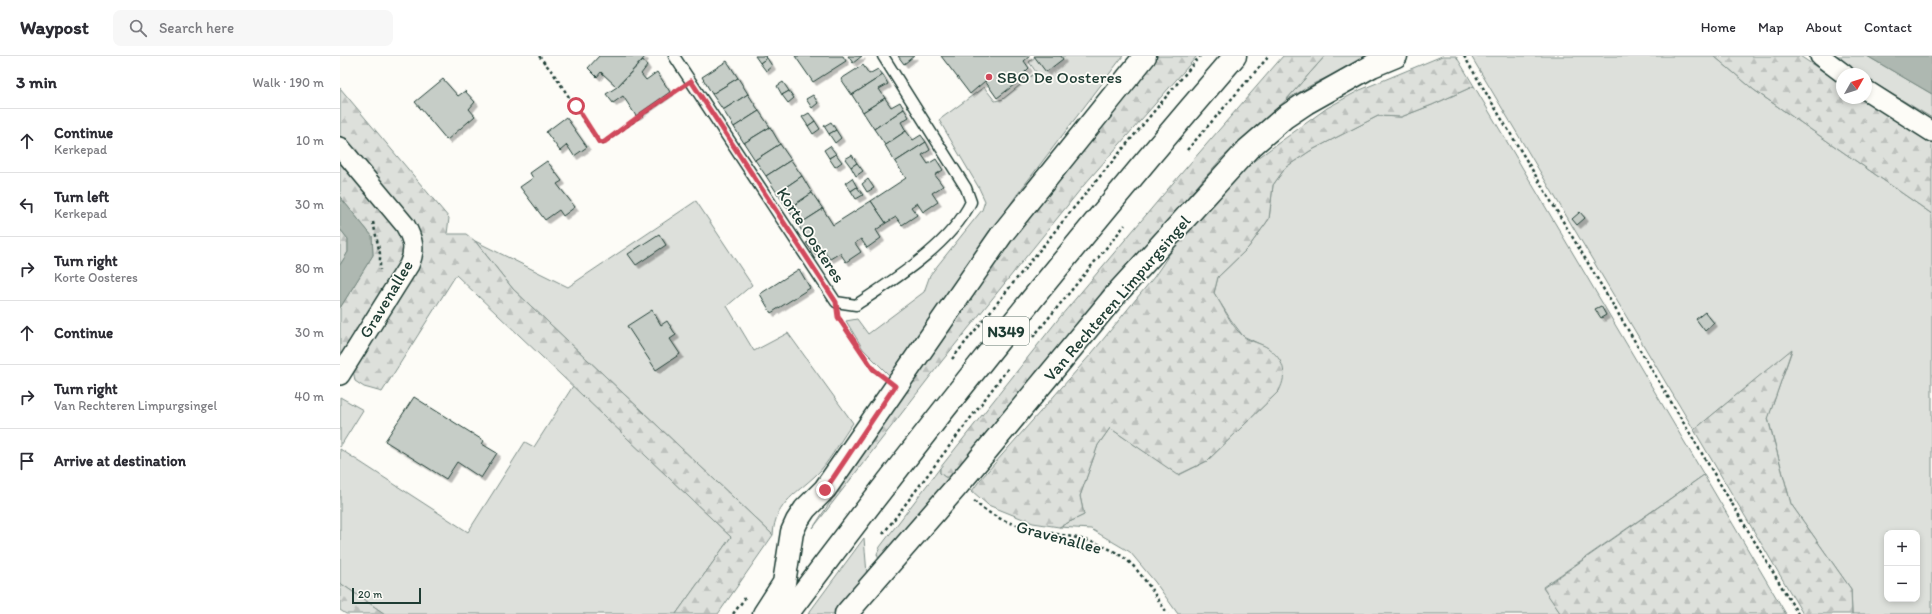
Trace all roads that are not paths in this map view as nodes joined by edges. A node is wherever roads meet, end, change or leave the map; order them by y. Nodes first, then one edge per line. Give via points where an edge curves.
1 (674, 56) edge
2 (883, 56) edge
3 (1145, 56) edge
4 (1235, 56) edge
5 (1396, 56) edge
6 (1820, 56) edge
7 (1836, 68) edge
8 (1872, 94) edge
9 (1932, 132) edge
10 (340, 147) edge
11 (340, 375) edge
12 (764, 614) edge
13 (787, 614) edge
14 (846, 614) edge

1 - 2 lane, Korte Oosteres via 836,302 856,305 925,257 964,216 971,202 966,188
3 - 12 main road via 1002,234 825,490 805,509 792,532 786,576 780,591
4 - 13 main road, N349 via 1127,182 1000,340
5 - 14 main road, Van Rechteren Limpurgsingel via 1372,66 1306,103 1285,117 1248,149 1118,292 958,485
6 - 7 street
8 - 9 street
10 - 11 street, Gravenallee via 405,225 414,247 409,265

